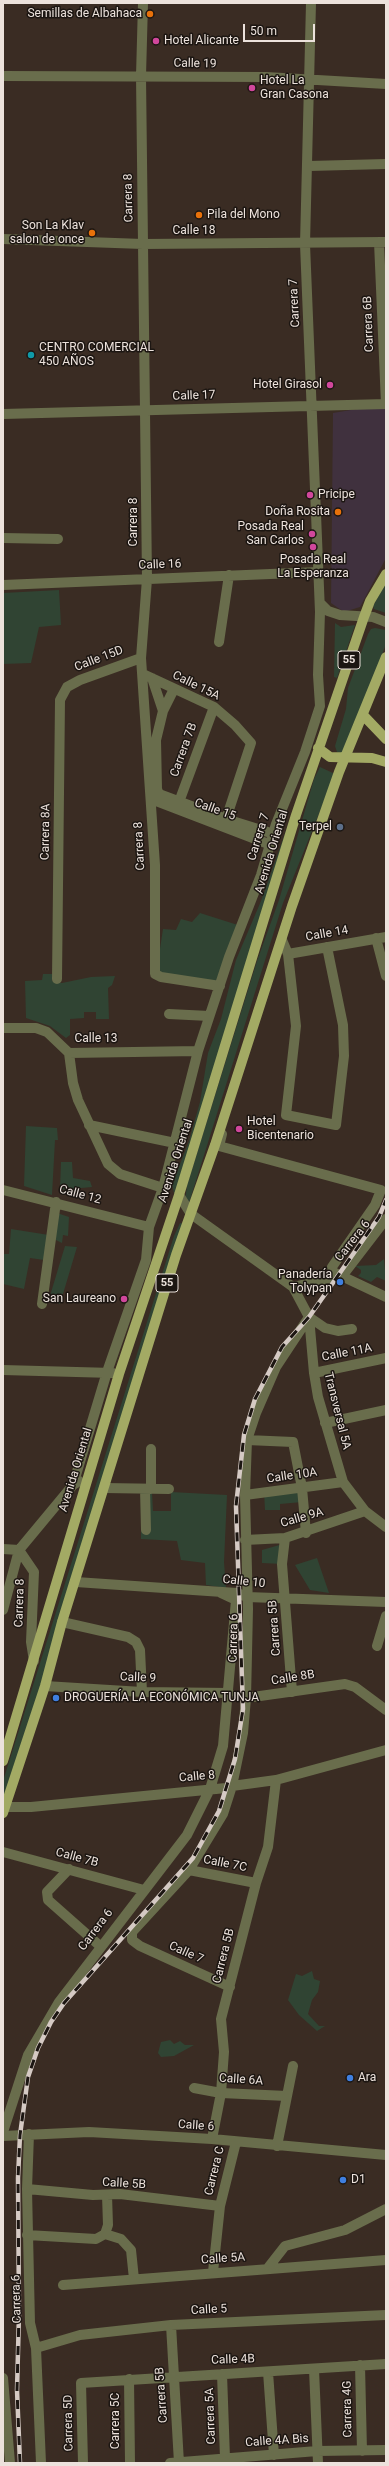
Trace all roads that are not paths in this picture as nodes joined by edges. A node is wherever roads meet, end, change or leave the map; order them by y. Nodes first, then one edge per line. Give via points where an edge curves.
1 (143, 3) edge
2 (312, 3) edge
3 (3, 76) edge
4 (141, 76) junction
5 (311, 81) junction
6 (386, 84) edge
7 (386, 164) edge
8 (309, 166) junction
9 (3, 240) edge
10 (382, 242) edge
11 (143, 244) junction
12 (306, 244) junction
13 (386, 404) edge
14 (313, 405) junction
15 (146, 410) junction
16 (3, 414) edge
17 (3, 538) edge
18 (58, 539) dead end
19 (319, 572) junction
20 (386, 574) edge
21 (229, 576) junction
22 (147, 579) junction
23 (3, 585) edge
24 (320, 602) junction
25 (364, 617) junction
26 (386, 622) edge
27 (219, 642) dead end
28 (386, 656) edge
29 (141, 658) junction
30 (148, 676) junction
31 (67, 687) joint
32 (174, 689) junction
33 (214, 707) junction
34 (163, 711) junction
35 (363, 715) junction
36 (313, 731) junction
37 (386, 739) edge
38 (318, 748) junction
39 (345, 757) junction
40 (386, 762) edge
41 (155, 796) junction
42 (179, 802) junction
43 (226, 819) junction
44 (274, 834) junction
45 (271, 845) junction
46 (381, 938) edge
47 (282, 940) junction
48 (328, 948) junction
49 (288, 954) junction
50 (386, 976) edge
51 (57, 979) dead end
52 (220, 986) junction
53 (170, 1014) dead end
54 (209, 1016) junction
55 (3, 1028) edge
56 (198, 1051) junction
57 (69, 1053) junction
58 (221, 1124) junction
59 (89, 1125) junction
60 (175, 1143) junction
61 (163, 1188) junction
62 (3, 1190) edge
63 (179, 1195) junction
64 (56, 1202) junction
65 (192, 1214) junction
66 (386, 1219) edge
67 (149, 1227) junction
68 (343, 1275) junction
69 (292, 1287) junction
70 (386, 1298) edge
71 (42, 1304) dead end
72 (309, 1317) junction
73 (352, 1329) dead end
74 (386, 1358) edge
75 (3, 1370) edge
76 (107, 1372) junction
77 (314, 1373) junction
78 (118, 1374) junction
79 (386, 1410) edge
80 (325, 1423) junction
81 (247, 1440) junction
82 (152, 1449) dead end
83 (87, 1477) junction
84 (343, 1482) junction
85 (73, 1485) junction
86 (104, 1488) junction
87 (302, 1488) junction
88 (148, 1489) junction
89 (169, 1489) dead end
90 (245, 1495) junction
91 (365, 1511) junction
92 (386, 1527) edge
93 (146, 1530) dead end
94 (306, 1533) junction
95 (285, 1538) junction
96 (245, 1540) junction
97 (3, 1549) edge
98 (19, 1550) junction
99 (76, 1582) junction
100 (221, 1593) junction
101 (247, 1597) junction
102 (287, 1599) junction
103 (386, 1602) edge
104 (3, 1610) edge
105 (386, 1616) edge
106 (62, 1622) junction
107 (377, 1646) dead end
108 (34, 1661) junction
109 (45, 1686) junction
110 (142, 1692) junction
111 (292, 1692) junction
112 (229, 1693) junction
113 (246, 1698) junction
114 (386, 1710) edge
115 (386, 1750) edge
116 (3, 1761) edge
117 (276, 1780) junction
118 (232, 1786) junction
119 (210, 1789) junction
120 (4, 1810) edge
121 (3, 1852) edge
122 (69, 1869) junction
123 (189, 1870) junction
124 (256, 1883) junction
125 (144, 1890) junction
126 (132, 1940) joint
127 (100, 1946) junction
128 (230, 1987) junction
129 (293, 2066) dead end
130 (194, 2088) dead end
131 (221, 2093) junction
132 (287, 2096) junction
133 (3, 2132) edge
134 (29, 2134) junction
135 (3, 2136) edge
136 (212, 2139) junction
137 (236, 2142) junction
138 (277, 2146) junction
139 (386, 2155) edge
140 (27, 2189) junction
141 (106, 2195) junction
142 (220, 2206) junction
143 (386, 2208) edge
144 (105, 2234) junction
145 (27, 2235) junction
146 (386, 2260) edge
147 (267, 2269) junction
148 (213, 2272) junction
149 (134, 2279) junction
150 (63, 2285) dead end
151 (386, 2315) edge
152 (170, 2325) junction
153 (36, 2348) junction
154 (386, 2364) edge
155 (360, 2366) junction
156 (314, 2369) junction
157 (268, 2372) junction
158 (222, 2374) junction
159 (173, 2376) junction
160 (3, 2378) edge
161 (129, 2379) junction
162 (81, 2383) joint
163 (386, 2450) edge
164 (317, 2451) junction
165 (362, 2451) junction
166 (274, 2455) junction
167 (225, 2458) junction
168 (10, 2463) edge
169 (41, 2463) edge
170 (83, 2463) edge
171 (130, 2463) edge
172 (176, 2463) edge
173 (318, 2463) edge

1 - 4 street, Carrera 8
2 - 5 street, Carrera 7
3 - 4 street, Calle 19
4 - 5 street, Calle 19
4 - 11 street, Carrera 8
5 - 6 street, Calle 19
5 - 8 street, Carrera 7
7 - 8 street
8 - 12 street, Carrera 7
9 - 11 street, Calle 18
10 - 12 street, Calle 18
10 - 13 street, Carrera 6B
11 - 12 street, Calle 18
11 - 15 street, Carrera 8
12 - 14 street, Carrera 7
13 - 14 street, Calle 17
14 - 15 street, Calle 17
14 - 19 street, Carrera 7
15 - 16 street, Calle 17
15 - 22 street, Carrera 8
17 - 18 street
19 - 21 street, Calle 16
19 - 24 street, Carrera 7
20 - 25 main road, Avenida Oriental / 55
21 - 22 street, Calle 16
21 - 27 street
22 - 23 street, Calle 16
22 - 29 street, Carrera 8
24 - 25 street via 328,611
24 - 36 street, Carrera 7 via 320,706
25 - 26 street
25 - 38 main road, Avenida Oriental / 55
28 - 35 main road, 55
29 - 30 street, Carrera 8
29 - 31 street, Calle 15D
30 - 32 street, Calle 15A
30 - 34 street
30 - 41 street, Carrera 8
31 - 51 street, Carrera 8A via 60,700
32 - 33 street, Calle 15A
32 - 34 street
33 - 42 street, Carrera 7B
33 - 43 street, Calle 15A via 251,743
34 - 41 street via 156,746
35 - 37 main road
35 - 39 main road, 55
36 - 38 street
36 - 44 street, Carrera 7
38 - 39 main road via 330,757
38 - 63 main road, Avenida Oriental / 55
39 - 40 main road via 372,758
39 - 47 main road, 55
41 - 42 street, Calle 15
41 - 45 street, Calle 15
41 - 52 street, Carrera 8 via 155,974
42 - 43 street, Calle 15
43 - 44 street, Calle 15
44 - 45 street, Carrera 7
45 - 52 street, Carrera 7
46 - 48 street, Calle 14
46 - 50 street
47 - 49 street
47 - 58 main road, 55
48 - 49 street, Calle 14
48 - 49 street via 343,1025 344,1056 336,1125 286,1115 296,1026
52 - 54 street, Carrera 7
53 - 54 street
54 - 56 street, Carrera 7
55 - 57 street, Calle 13 via 36,1028 47,1032
56 - 57 street, Calle 13
56 - 60 street, Avenida Oriental
57 - 59 street via 73,1083
58 - 65 main road, 55
58 - 68 street via 226,1126 219,1146 381,1190 375,1205 332,1267 332,1272
59 - 60 street
59 - 61 street via 112,1169
60 - 61 street, Avenida Oriental
61 - 67 street, Avenida Oriental
62 - 64 street, Calle 12
63 - 65 street
63 - 78 main road, Avenida Oriental / 55
64 - 67 street, Calle 12
64 - 71 street
65 - 69 street
65 - 86 main road, 55 via 176,1255
66 - 68 street, Carrera 6
67 - 76 street, Avenida Oriental via 146,1260
68 - 69 street, Carrera 6
68 - 70 street
69 - 72 street, Transversal 5A
72 - 73 street via 325,1328 338,1331
72 - 77 street, Transversal 5A
72 - 81 street, Carrera 6 via 270,1379
74 - 77 street, Calle 11A
75 - 76 street
76 - 78 street
76 - 85 street, Avenida Oriental
77 - 80 street, Transversal 5A
78 - 83 main road, Avenida Oriental / 55
79 - 80 street
80 - 84 street, Transversal 5A
81 - 87 street via 293,1442
81 - 90 street, Carrera 6
82 - 88 street
83 - 85 street, Carrera 8
83 - 108 main road, Avenida Oriental / 55
84 - 87 street, Calle 10A
84 - 91 street, Transversal 5A
85 - 98 street, Carrera 8
86 - 88 street
86 - 99 main road, 55
87 - 90 street, Calle 10A
87 - 94 street
88 - 89 street
88 - 93 street
90 - 96 street, Carrera 6
91 - 92 street, Transversal 5A
91 - 94 street, Calle 9A
94 - 95 street, Calle 9A
95 - 96 street, Calle 9A
95 - 102 street, Carrera 5B via 282,1564
96 - 101 street, Carrera 6
97 - 98 street
98 - 104 street, Carrera 8
98 - 108 street, Carrera 8 via 34,1572 31,1642
99 - 100 street, Calle 10
99 - 106 main road, 55
100 - 101 street, Calle 10 via 237,1593
100 - 112 street, Carrera 6 via 236,1600
101 - 102 street, Calle 10
101 - 113 street, Carrera 6
102 - 103 street, Calle 10
102 - 111 street, Carrera 5B
105 - 107 street
106 - 109 main road, 55
106 - 110 street via 128,1637 136,1642 140,1650
108 - 116 main road, Avenida Oriental / 55
109 - 110 street, Calle 9
109 - 120 main road, 55
110 - 112 street, Calle 9
111 - 113 street, Calle 8B
111 - 114 street, Calle 8B via 345,1684 355,1687
112 - 119 street, Carrera 6 via 223,1746
113 - 118 street, Carrera 6 via 243,1733
115 - 117 street, Calle 8
117 - 118 street, Calle 8
117 - 124 street, Carrera 5B via 268,1847
118 - 119 street, Calle 8
118 - 123 street, Carrera 6 via 223,1814
119 - 120 street, Calle 8
119 - 125 street, Carrera 6 via 188,1835
121 - 122 street, Calle 7B
122 - 125 street, Calle 7B
122 - 127 street via 47,1892 48,1900
123 - 124 street, Calle 7C
123 - 126 street, Carrera 6 via 132,1932
124 - 128 street, Carrera 5B
125 - 127 street, Carrera 6
126 - 128 street, Calle 7
127 - 133 street, Carrera 6 via 59,2002 28,2055
128 - 131 street, Carrera 5B via 221,2019 224,2052
129 - 132 street
130 - 131 street, Calle 6A
131 - 132 street, Calle 6A
131 - 136 street, Carrera 5B
132 - 138 street
134 - 135 street, Calle 6
134 - 136 street, Calle 6 via 89,2132
134 - 140 street, Carrera 6
136 - 137 street, Calle 6
137 - 138 street, Calle 6
137 - 142 street, Carrera C
138 - 139 street, Calle 6
140 - 141 street, Calle 5B
140 - 145 street, Carrera 6
141 - 142 street, Calle 5B via 120,2194
141 - 144 street via 108,2225
142 - 148 street
143 - 147 street via 345,2230 285,2246
144 - 145 street via 96,2239
144 - 149 street via 121,2239 131,2250
145 - 153 street, Carrera 6 via 30,2323
146 - 147 street, Calle 5A
147 - 148 street, Calle 5A
148 - 149 street, Calle 5A
149 - 150 street, Calle 5A
151 - 152 street, Calle 5
152 - 153 street, Calle 5 via 80,2335
152 - 159 street, Carrera 5B
153 - 169 street, Carrera 6
154 - 155 street, Calle 4B
155 - 156 street, Calle 4B
155 - 165 street, Carrera 4G
156 - 157 street, Calle 4B
156 - 164 street
157 - 158 street, Calle 4B
157 - 166 street
158 - 159 street, Calle 4B
158 - 167 street, Carrera 5A
159 - 161 street, Calle 4B
159 - 172 street, Carrera 5B
160 - 168 street
161 - 162 street, Calle 4B
161 - 171 street, Carrera 5C
162 - 170 street, Carrera 5D
163 - 165 street, Calle 4A Bis
164 - 165 street, Calle 4A Bis
164 - 166 street, Calle 4A Bis
164 - 173 street
166 - 167 street, Calle 4A Bis
167 - 172 street, Calle 4A Bis

